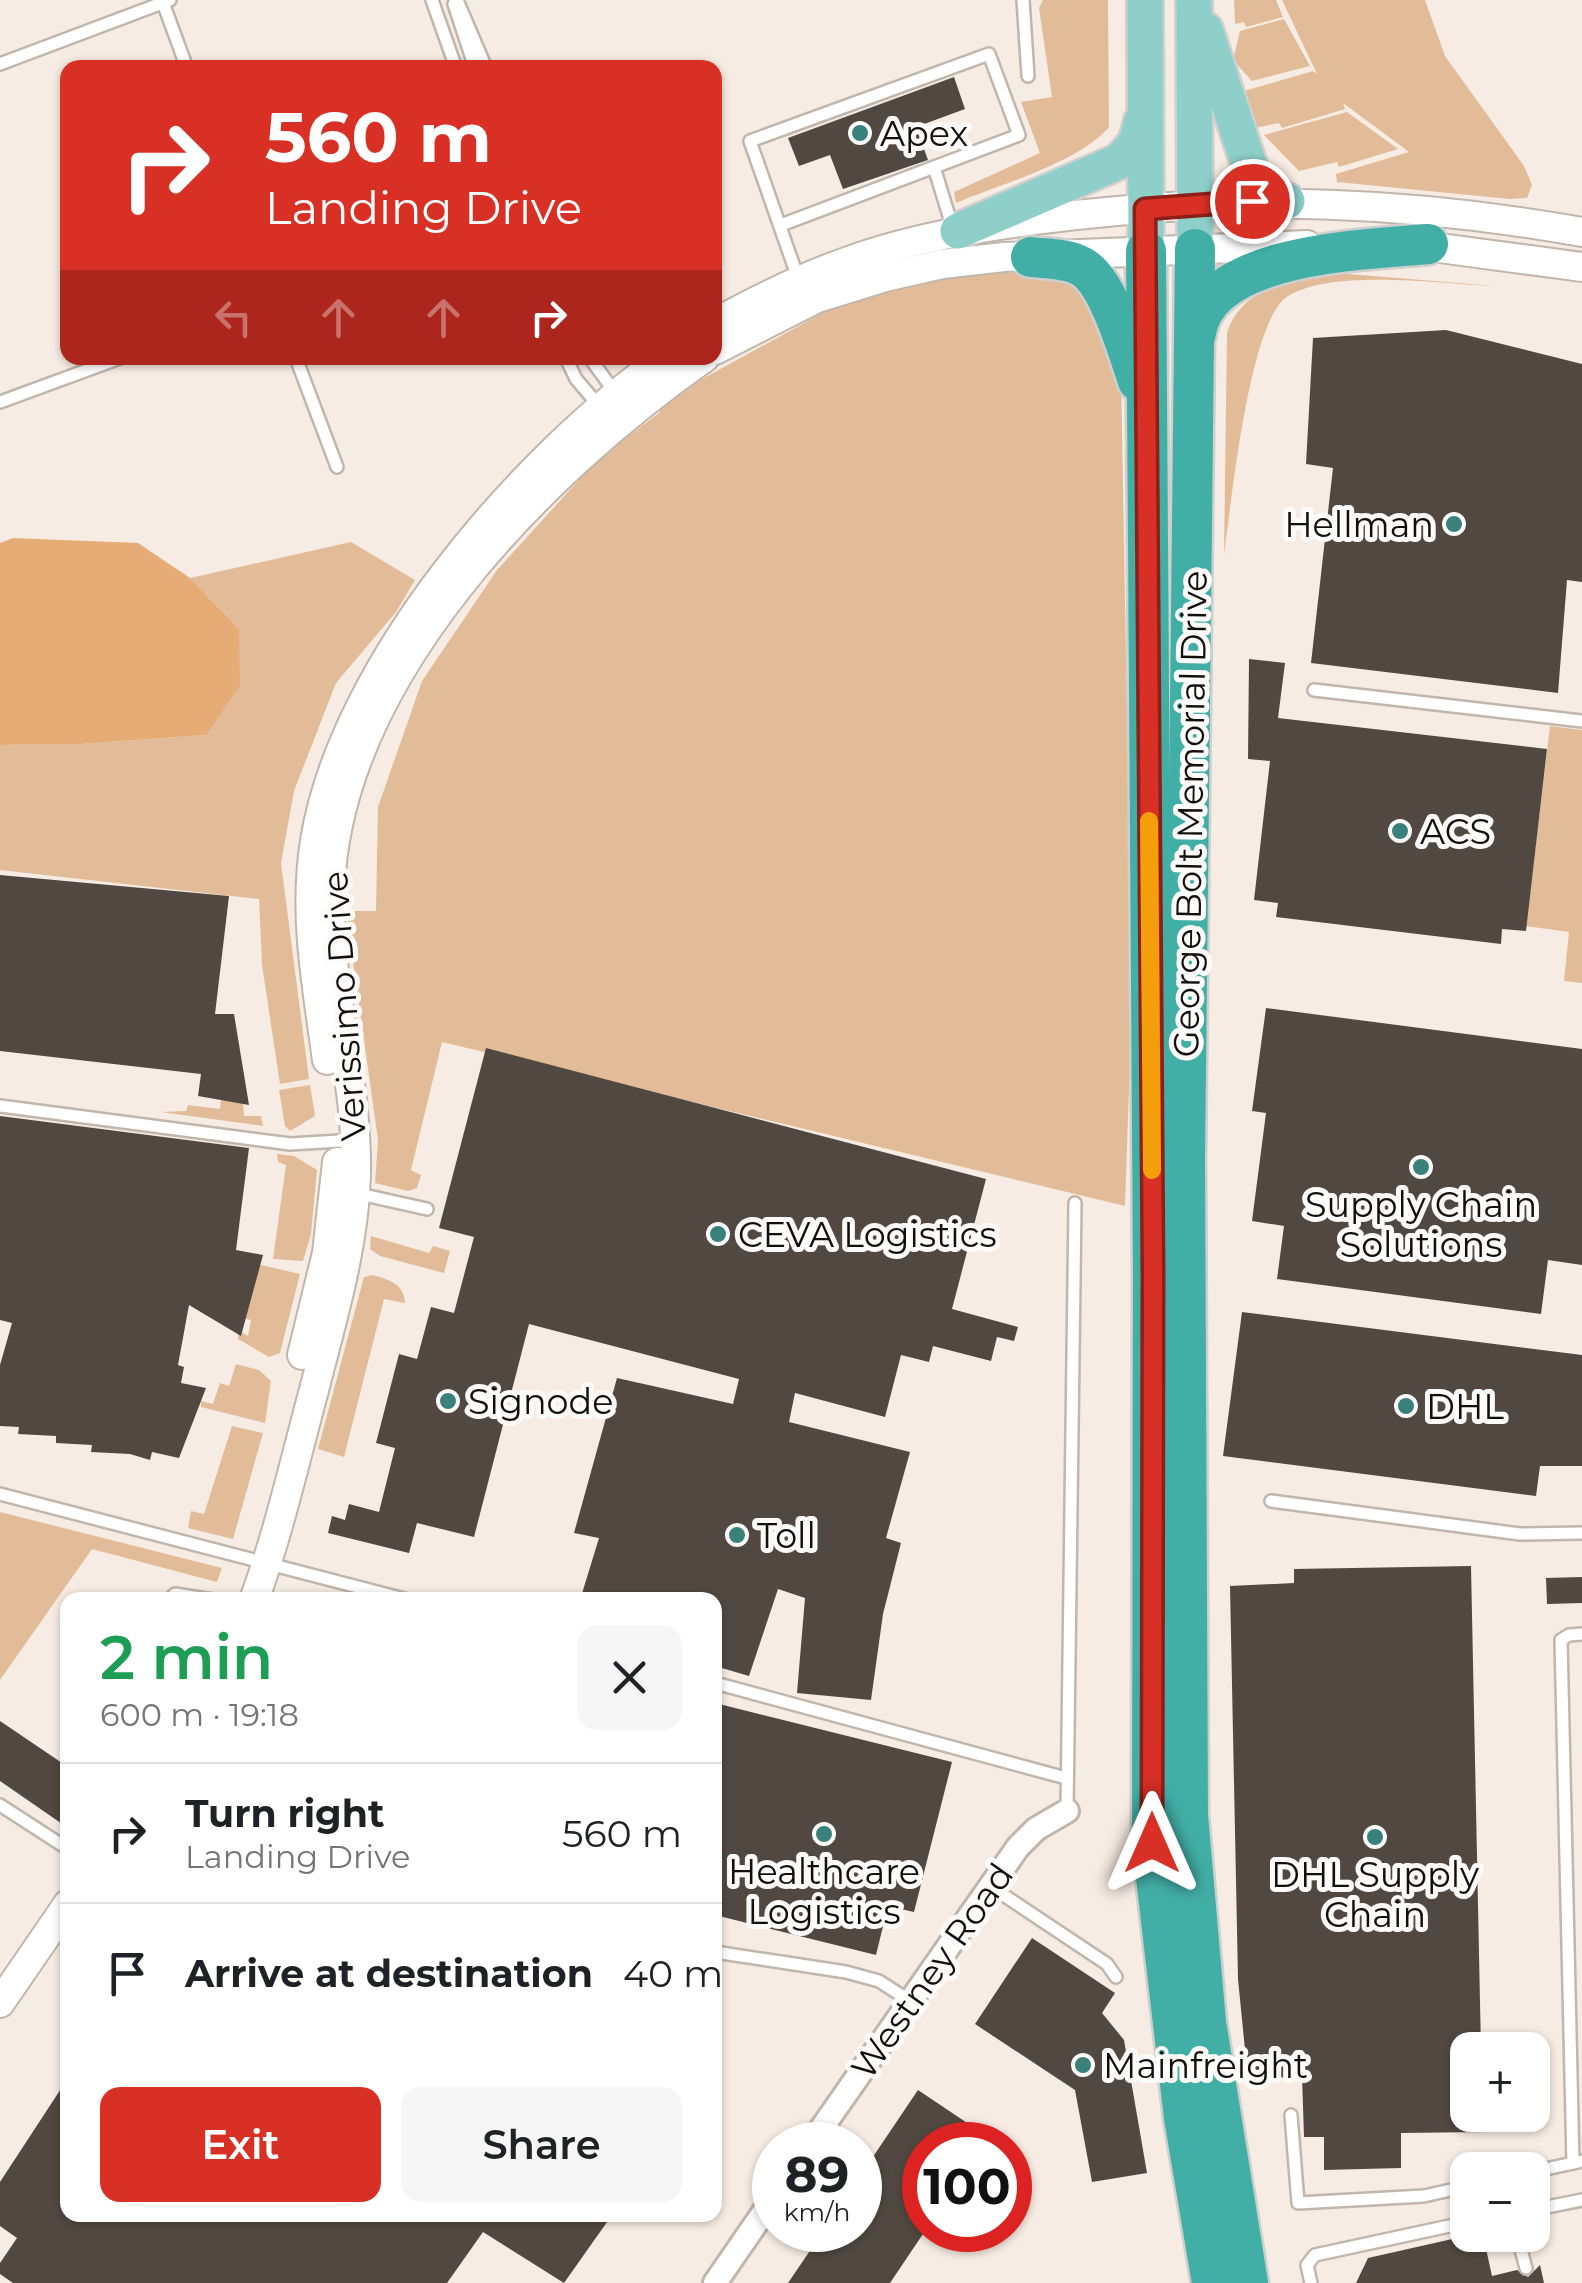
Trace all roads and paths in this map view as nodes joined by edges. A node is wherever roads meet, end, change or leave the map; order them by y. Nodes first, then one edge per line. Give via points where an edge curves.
1 (432, 0) edge
2 (455, 0) edge
3 (1023, 0) edge
4 (1144, 0) edge
5 (1195, 0) edge
6 (165, 1) edge
7 (184, 60) edge
8 (455, 60) edge
9 (473, 60) edge
10 (482, 60) edge
11 (0, 64) edge
12 (1028, 76) dead end
13 (1144, 115) junction
14 (934, 166) junction
15 (1286, 201) junction
16 (1194, 205) junction
17 (1145, 209) junction
18 (781, 225) junction
19 (956, 232) junction
20 (1582, 232) edge
21 (1428, 244) junction
22 (1195, 249) junction
23 (1146, 252) junction
24 (1030, 257) junction
25 (1582, 267) edge
26 (799, 281) junction
27 (722, 320) edge
28 (1196, 337) junction
29 (722, 346) edge
30 (101, 365) edge
31 (299, 365) edge
32 (569, 365) edge
33 (594, 365) edge
34 (657, 365) edge
35 (692, 365) edge
36 (0, 402) edge
37 (1146, 404) junction
38 (616, 409) junction
39 (337, 467) dead end
40 (1314, 690) dead end
41 (1582, 721) edge
42 (0, 1106) edge
43 (347, 1142) junction
44 (355, 1194) junction
45 (1076, 1203) dead end
46 (427, 1210) dead end
47 (0, 1494) edge
48 (1271, 1502) dead end
49 (1582, 1533) edge
50 (260, 1561) junction
51 (248, 1592) edge
52 (255, 1592) edge
53 (378, 1592) edge
54 (1582, 1634) edge
55 (722, 1685) edge
56 (1066, 1778) junction
57 (0, 1804) edge
58 (1066, 1811) joint
59 (60, 1844) edge
60 (990, 1886) junction
61 (60, 1916) edge
62 (722, 1953) edge
63 (1116, 1976) dead end
64 (910, 2001) junction
65 (0, 2003) edge
66 (1291, 2114) dead end
67 (826, 2122) edge
68 (1577, 2162) edge
69 (1550, 2168) edge
70 (1450, 2190) edge
71 (1582, 2200) edge
72 (1550, 2206) edge
73 (1450, 2226) edge
74 (752, 2229) edge
75 (1522, 2252) edge
76 (1526, 2268) dead end
77 (715, 2283) edge
78 (1212, 2283) edge
79 (1248, 2283) edge
80 (1311, 2283) edge

1 - 8 lane
2 - 9 lane
2 - 10 lane
3 - 12 lane
4 - 13 main road, George Bolt Memorial Drive
5 - 15 main road via 1256,183
5 - 16 main road, George Bolt Memorial Drive
6 - 7 lane
6 - 11 lane
13 - 17 main road, George Bolt Memorial Drive
13 - 19 main road via 1136,143 1120,162
14 - 18 lane
14 - 18 lane via 1019,135 989,54 750,141
14 - 19 lane
15 - 16 street
15 - 20 street via 1463,213
16 - 17 street
16 - 22 main road, George Bolt Memorial Drive
17 - 19 street
17 - 23 main road, George Bolt Memorial Drive
18 - 26 lane
19 - 26 street
21 - 22 street
21 - 25 street
21 - 28 highway via 1301,258 1239,280 1202,310
22 - 23 street
22 - 28 highway, George Bolt Memorial Drive
23 - 24 street
23 - 37 highway, George Bolt Memorial Drive
24 - 29 street via 942,264 852,286
24 - 37 highway via 1074,263 1098,282
26 - 27 street
28 - 79 highway, George Bolt Memorial Drive via 1185,1159 1188,1815 1206,2022
30 - 36 lane
31 - 39 lane
32 - 38 lane via 576,379
33 - 38 lane
34 - 38 street, Verissimo Drive
35 - 38 street, Verissimo Drive
37 - 78 highway, George Bolt Memorial Drive via 1152,1843 1184,2118
38 - 43 street, Verissimo Drive via 544,461 438,582 398,638 342,744 321,809 309,935
40 - 41 lane
42 - 43 lane via 290,1144
43 - 44 street, Verissimo Drive
43 - 50 street, Verissimo Drive
44 - 46 lane
44 - 50 street, Verissimo Drive via 340,1285
45 - 56 lane
47 - 50 lane
48 - 49 lane via 1520,1534
50 - 51 street, Verissimo Drive
50 - 52 street, Verissimo Drive
50 - 53 lane
54 - 68 lane via 1560,1640
55 - 56 lane
56 - 58 lane
57 - 59 lane
58 - 60 street, Westney Road via 1027,1838
60 - 63 lane
60 - 64 street, Westney Road
61 - 65 street
62 - 64 lane via 846,1972 879,1981
64 - 67 street, Westney Road
66 - 70 lane via 1298,2203
68 - 69 lane
71 - 72 lane
73 - 80 lane via 1316,2255 1307,2266
74 - 77 street
75 - 76 lane

